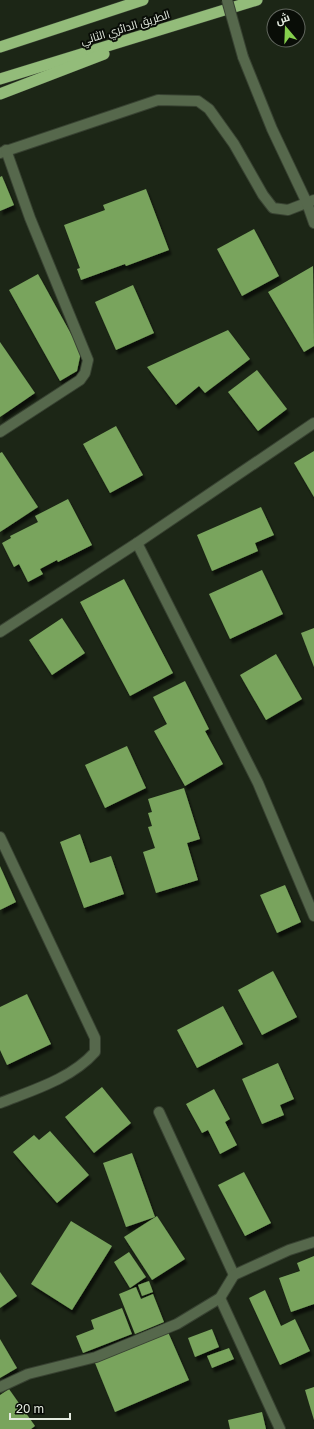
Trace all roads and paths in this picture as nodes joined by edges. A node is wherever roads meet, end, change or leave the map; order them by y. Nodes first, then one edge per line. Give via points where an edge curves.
1 (143, 0) edge
2 (227, 0) edge
3 (258, 0) edge
4 (192, 19) junction
5 (32, 36) junction
6 (0, 42) edge
7 (0, 47) edge
8 (0, 79) edge
9 (0, 94) edge
10 (3, 151) edge
11 (310, 202) edge
12 (314, 223) edge
13 (314, 423) edge
14 (0, 432) edge
15 (137, 543) junction
16 (0, 632) edge
17 (0, 837) edge
18 (314, 916) edge
19 (0, 1103) edge
20 (159, 1112) dead end
21 (314, 1242) edge
22 (234, 1275) junction
23 (220, 1298) junction
24 (0, 1387) edge
25 (280, 1429) edge

1 - 5 highway, الطريق الدائري الثاني
2 - 11 street, bridge via 243,57 272,129
3 - 4 highway, الطريق الدائري الثاني
4 - 8 highway, الطريق الدائري الثاني
4 - 9 highway
5 - 6 highway
5 - 7 highway, الطريق الدائري الثاني
10 - 11 street via 158,100 198,101 209,109 234,144 273,208 288,210
10 - 14 street via 88,360 85,373 80,380
11 - 12 street
13 - 15 street
15 - 16 street
15 - 18 street via 258,783
17 - 19 street via 95,1038 95,1052 88,1060 53,1082
20 - 22 street
21 - 22 street via 289,1250
22 - 23 street
23 - 24 street via 177,1324 131,1343 96,1357 28,1374
23 - 25 street

